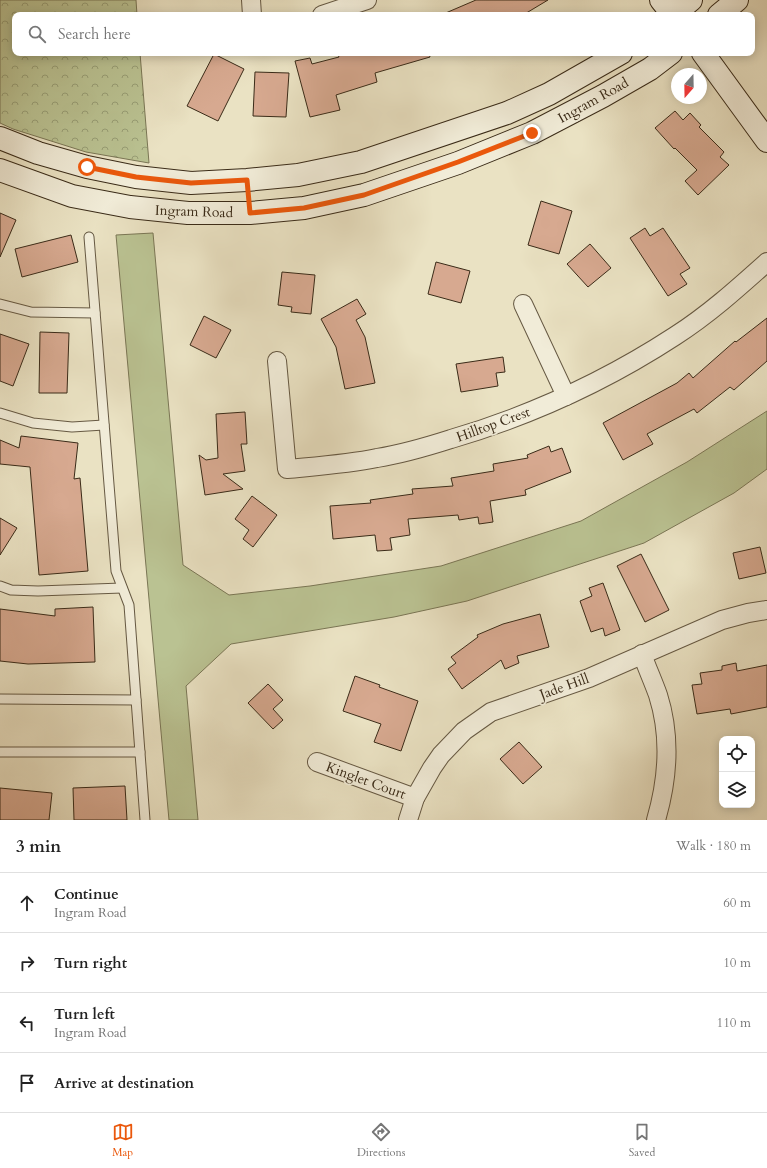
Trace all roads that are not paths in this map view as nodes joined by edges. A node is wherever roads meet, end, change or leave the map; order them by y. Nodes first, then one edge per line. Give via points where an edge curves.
1 (251, 0) edge
2 (368, 0) edge
3 (661, 0) edge
4 (691, 0) edge
5 (737, 0) edge
6 (252, 12) edge
7 (332, 12) edge
8 (671, 12) edge
9 (677, 12) edge
10 (723, 12) edge
11 (616, 56) edge
12 (667, 56) edge
13 (704, 56) edge
14 (0, 138) edge
15 (767, 141) edge
16 (0, 170) edge
17 (247, 180) junction
18 (250, 213) junction
19 (89, 237) dead end
20 (767, 262) edge
21 (0, 304) edge
22 (523, 304) dead end
23 (95, 313) junction
24 (277, 361) dead end
25 (566, 396) junction
26 (0, 413) edge
27 (104, 425) junction
28 (0, 586) edge
29 (122, 588) junction
30 (767, 610) edge
31 (642, 654) junction
32 (0, 699) edge
33 (136, 700) junction
34 (0, 752) edge
35 (140, 752) junction
36 (317, 762) dead end
37 (415, 798) junction
38 (145, 820) edge
39 (408, 820) edge
40 (656, 820) edge

1 - 6 street
2 - 7 street
3 - 8 street
4 - 9 street
5 - 10 street
11 - 17 street, Ingram Road via 549,94 507,113 361,162 298,175
12 - 18 street, Ingram Road via 650,69 539,130 458,162 364,195 304,208
13 - 15 street
14 - 17 street, Ingram Road via 38,153 136,177 191,183
16 - 18 street, Ingram Road via 72,196 130,208 188,213
17 - 18 street
19 - 23 lane
20 - 25 street, Hilltop Crest via 676,336 617,371
21 - 23 lane via 31,312
22 - 25 street
23 - 27 lane
24 - 25 street, Hilltop Crest via 287,469 378,458 421,448 510,419
26 - 27 lane via 33,423 72,427
27 - 29 lane via 116,571
28 - 29 lane via 11,590 38,591
29 - 33 lane via 129,605
30 - 31 street, Jade Hill via 722,620
31 - 37 street, Jade Hill via 589,678 491,712 464,731 441,755
31 - 40 street via 658,696 666,738 665,781
32 - 33 lane
33 - 35 lane
34 - 35 lane
35 - 38 lane
36 - 37 street, Kinglet Court
37 - 39 street, Jade Hill

